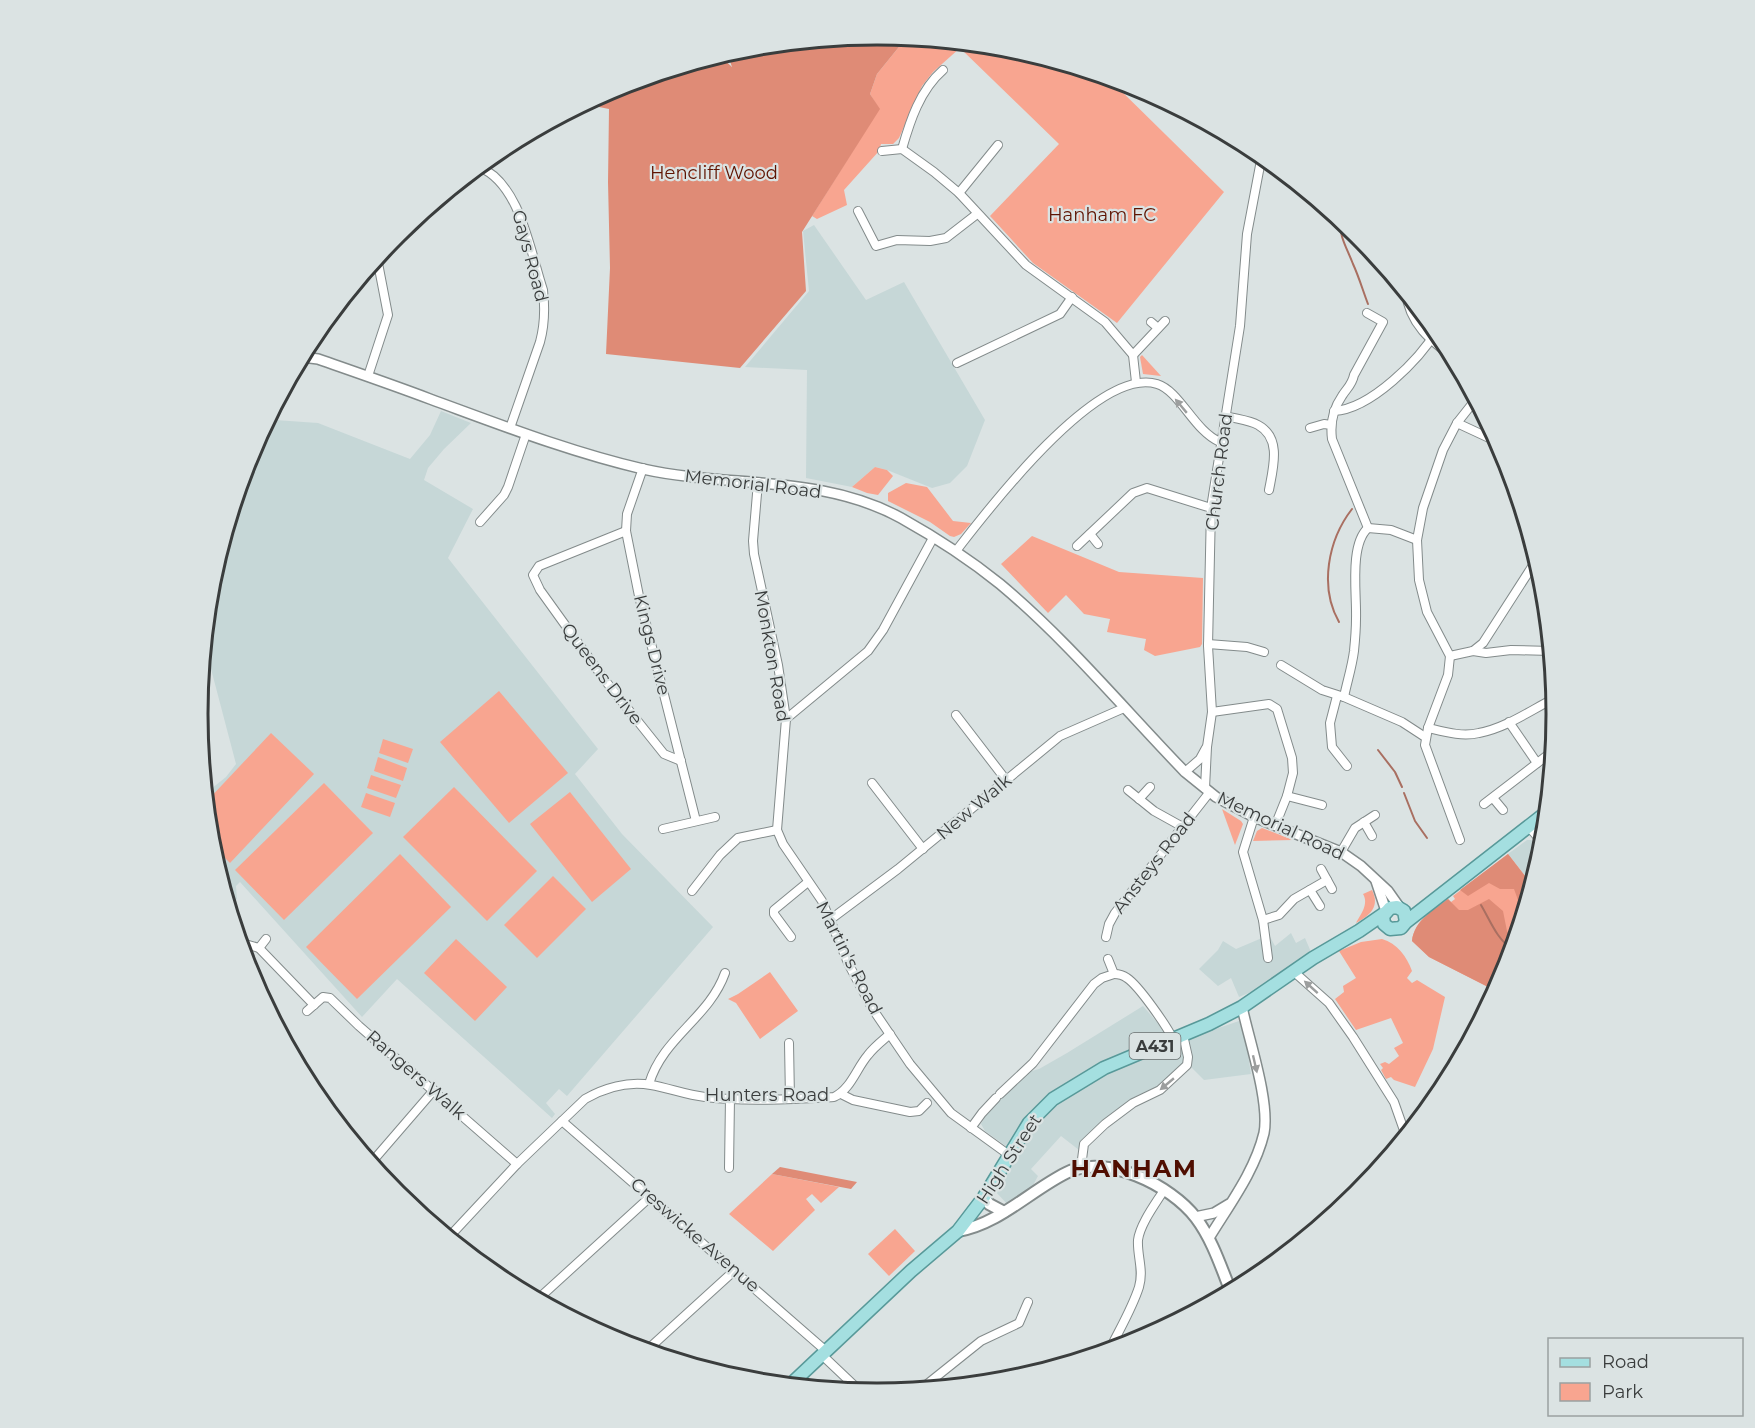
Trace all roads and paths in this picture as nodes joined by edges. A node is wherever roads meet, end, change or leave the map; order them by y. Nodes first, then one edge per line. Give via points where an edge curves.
1 (943, 70) dead end
2 (998, 146) dead end
3 (902, 149) junction
4 (882, 151) dead end
5 (1260, 166) edge
6 (488, 171) edge
7 (959, 193) junction
8 (858, 211) dead end
9 (977, 214) junction
10 (379, 269) edge
11 (1072, 297) junction
12 (1409, 308) edge
13 (1367, 313) dead end
14 (1165, 321) dead end
15 (1151, 322) dead end
16 (1158, 328) junction
17 (1430, 340) junction
18 (1435, 344) edge
19 (1133, 355) junction
20 (311, 358) edge
21 (957, 363) dead end
22 (368, 376) junction
23 (1136, 382) junction
24 (1471, 405) edge
25 (1334, 411) junction
26 (1226, 416) junction
27 (1457, 423) junction
28 (1331, 425) junction
29 (510, 428) junction
30 (1310, 428) dead end
31 (526, 434) junction
32 (1486, 437) edge
33 (1220, 442) junction
34 (643, 468) junction
35 (758, 482) junction
36 (1269, 490) dead end
37 (1211, 508) junction
38 (480, 522) dead end
39 (1368, 528) junction
40 (626, 531) junction
41 (1090, 534) junction
42 (933, 538) junction
43 (1418, 540) junction
44 (1098, 544) dead end
45 (1077, 546) dead end
46 (956, 551) junction
47 (1531, 569) edge
48 (1208, 644) junction
49 (1473, 651) junction
50 (1543, 651) edge
51 (1264, 652) dead end
52 (1450, 656) junction
53 (1281, 665) dead end
54 (1341, 697) junction
55 (1546, 703) edge
56 (1124, 708) junction
57 (1212, 712) junction
58 (956, 715) dead end
59 (786, 719) junction
60 (1509, 722) junction
61 (1428, 728) junction
62 (1425, 737) junction
63 (1207, 747) junction
64 (1545, 757) edge
65 (681, 761) junction
66 (1537, 763) junction
67 (1347, 766) dead end
68 (1185, 772) junction
69 (1006, 780) junction
70 (872, 783) dead end
71 (1150, 787) dead end
72 (1128, 790) dead end
73 (1207, 790) junction
74 (1287, 796) junction
75 (1493, 798) junction
76 (1139, 799) junction
77 (1484, 804) dead end
78 (1322, 805) dead end
79 (1503, 810) dead end
80 (1375, 815) dead end
81 (715, 817) dead end
82 (1254, 817) junction
83 (1538, 818) edge
84 (696, 821) junction
85 (1364, 822) junction
86 (1181, 826) junction
87 (1275, 826) junction
88 (1528, 826) junction
89 (1456, 827) junction
90 (663, 829) dead end
91 (777, 830) junction
92 (1448, 830) dead end
93 (1536, 835) edge
94 (1372, 836) dead end
95 (1460, 840) dead end
96 (923, 849) junction
97 (1341, 852) junction
98 (1321, 869) dead end
99 (1327, 880) junction
100 (1376, 881) junction
101 (808, 882) junction
102 (1332, 889) dead end
103 (1310, 890) junction
104 (692, 891) dead end
105 (1446, 891) junction
106 (1320, 906) dead end
107 (1401, 908) junction
108 (1385, 912) junction
109 (831, 919) junction
110 (1263, 920) junction
111 (1406, 922) junction
112 (1390, 929) junction
113 (1359, 931) junction
114 (791, 937) dead end
115 (1106, 937) dead end
116 (266, 939) dead end
117 (250, 945) edge
118 (259, 948) junction
119 (1268, 958) dead end
120 (1108, 960) dead end
121 (1293, 971) junction
122 (725, 973) dead end
123 (1114, 974) junction
124 (314, 1005) junction
125 (1242, 1007) junction
126 (307, 1011) dead end
127 (890, 1034) junction
128 (1178, 1037) junction
129 (789, 1044) dead end
130 (649, 1084) junction
131 (434, 1090) junction
132 (841, 1094) junction
133 (730, 1098) junction
134 (790, 1099) junction
135 (927, 1103) dead end
136 (562, 1121) junction
137 (1403, 1127) edge
138 (971, 1128) junction
139 (1009, 1155) junction
140 (376, 1157) edge
141 (517, 1164) junction
142 (1081, 1167) junction
143 (729, 1168) dead end
144 (1164, 1190) junction
145 (650, 1197) junction
146 (984, 1197) junction
147 (1231, 1202) junction
148 (976, 1209) junction
149 (1004, 1212) junction
150 (1195, 1217) junction
151 (453, 1231) edge
152 (958, 1231) junction
153 (1209, 1238) junction
154 (735, 1270) junction
155 (1227, 1283) edge
156 (544, 1294) edge
157 (1028, 1302) dead end
158 (1113, 1340) edge
159 (653, 1344) edge
160 (824, 1353) junction
161 (798, 1378) edge
162 (931, 1381) edge
163 (852, 1382) edge

1 - 3 street via 925,90
2 - 7 street
3 - 4 street
3 - 7 street
5 - 26 street, Church Road via 1247,234 1240,326
6 - 29 street, Gays Road via 515,201 545,303 542,335
7 - 9 street
8 - 9 street via 876,246 897,240 946,238
9 - 11 street via 1026,265
10 - 22 street via 388,315
11 - 19 street via 1105,321
11 - 21 street via 1060,314
12 - 17 street
13 - 25 street via 1383,322 1353,383
14 - 16 street
15 - 16 street
16 - 19 street
17 - 18 street
17 - 25 street via 1388,387
19 - 23 street
20 - 22 street, Memorial Road
22 - 29 street, Memorial Road
33 -> 23 street via 1205,433 1164,387
23 - 46 street via 1107,394 1064,429 1023,470
24 - 27 street
25 - 28 street
26 - 33 street, Church Road
26 - 36 street via 1258,425 1270,436 1275,455
27 - 32 street
27 - 43 street via 1423,508
28 - 30 street
28 - 39 street via 1332,439
29 - 31 street, Memorial Road
31 - 34 street, Memorial Road
31 - 38 street via 504,495
33 - 37 street, Church Road
34 - 35 street, Memorial Road via 692,477
34 - 40 street, Kings Drive via 627,514
35 - 42 street, Memorial Road via 807,487 853,499 898,517
35 - 59 street, Monkton Road via 754,554
37 - 41 street via 1141,489
37 - 48 street, Church Road
39 - 43 street via 1391,530
39 - 54 street via 1363,532 1356,560 1354,652
40 - 65 street, Kings Drive
40 - 65 street, Queens Drive via 539,566 533,575 604,679 664,754
41 - 44 street
41 - 45 street
42 - 46 street, Memorial Road
42 - 59 street via 868,651
43 - 52 street via 1419,580 1426,612
46 - 56 street, Memorial Road via 1032,613
47 - 49 street via 1483,643
48 - 51 street
48 - 57 street, Church Road
49 - 50 street
49 - 52 street
52 - 61 street via 1448,675
53 - 54 street
54 - 62 street via 1402,722
54 - 67 street via 1330,723 1332,747
55 - 60 street
56 - 68 street, Memorial Road
56 - 69 street, New Walk via 1066,733
57 - 63 street, Church Road
57 - 74 street via 1269,704 1277,710 1292,758
58 - 69 street
59 - 91 street, Monkton Road
60 - 61 street via 1479,733 1453,734
60 - 66 street
61 - 62 street
62 - 89 street via 1429,760
63 - 68 street
63 - 73 street, Church Road
64 - 66 street
65 - 84 street, Kings Drive
66 - 75 street
68 - 73 street, Memorial Road
69 - 96 street, New Walk
70 - 96 street
71 - 76 street
72 - 76 street
73 - 82 street, Memorial Road
73 - 86 street, Ansteys Road
74 - 78 street
74 - 87 street
75 - 77 street
75 - 79 street
76 - 86 street
80 - 85 street
81 - 84 street
82 - 87 street, Memorial Road
82 - 110 street via 1243,852
83 - 88 main road, A431
84 - 90 street
85 - 94 street
85 - 97 street via 1355,828
86 - 115 street, Ansteys Road via 1112,918
87 - 97 street, Memorial Road
88 - 93 street
88 - 105 main road, A431
89 - 92 street
89 - 95 street
91 - 101 street, Martin's Road
91 - 104 street via 738,838
96 - 109 street, New Walk
97 - 100 street, Memorial Road
98 - 99 street
99 - 102 street
99 - 103 street
100 - 107 street, Memorial Road
100 - 108 street
101 - 109 street, Martin's Road
101 - 114 street via 775,909 774,914
103 - 106 street
103 - 110 street via 1294,899 1279,915
105 - 107 main road, A431
105 - 111 main road, A431
107 - 108 main road, A431
107 - 111 main road
108 - 112 main road via 1383,920
108 - 113 main road, High Street / A431
109 - 127 street, Martin's Road via 849,964
110 - 119 street
111 - 112 main road, A431 via 1399,929
112 - 113 main road, High Street / A431
113 - 121 main road, High Street / A431
116 - 118 street
117 - 118 street
118 - 124 street
120 - 123 street
121 - 125 main road, High Street / A431
137 -> 121 street via 1394,1102 1329,1003
122 - 130 street via 708,1004 666,1049
123 - 128 street via 1127,978
123 - 138 street via 1094,984 1033,1063
124 - 126 street
124 - 131 street, Rangers Walk via 323,997 330,998
125 - 128 main road, High Street / A431
125 -> 147 street via 1264,1104 1264,1132 1253,1163
127 - 132 street, Hunters Road via 869,1053
127 - 138 street, Martin's Road via 951,1113
128 - 139 main road, High Street / A431 via 1104,1068 1053,1099 1029,1123
128 -> 142 street via 1188,1057 1187,1065 1167,1085 1116,1114 1083,1144
129 - 134 street
130 - 133 street, Hunters Road via 704,1097
130 - 136 street, Hunters Road via 596,1093
131 - 140 street
131 - 141 street, Rangers Walk
132 - 134 street, Hunters Road
132 - 135 street, Hunters Road via 910,1112 919,1111
133 - 134 street, Hunters Road
133 - 143 street
136 - 141 street, Hunters Road
136 - 145 street, Creswicke Avenue
138 - 139 street, Martin's Road
139 - 146 main road, High Street / A431
141 - 151 street, Hunters Road
142 - 144 main road via 1116,1169
142 - 149 main road
144 - 150 main road
144 - 158 street via 1139,1235 1139,1286
145 - 154 street, Creswicke Avenue
145 - 156 street
146 - 148 main road, High Street / A431
146 - 149 main road
147 - 150 street via 1214,1213
147 - 153 street
148 - 149 main road
148 - 152 main road, High Street / A431
149 - 152 main road
150 - 153 main road
152 - 160 main road, High Street / A431
153 - 155 main road
154 - 159 street
154 - 160 street, Creswicke Avenue
157 - 162 street via 1019,1323 981,1341
160 - 161 main road, High Street / A431
160 - 163 street, Creswicke Avenue

